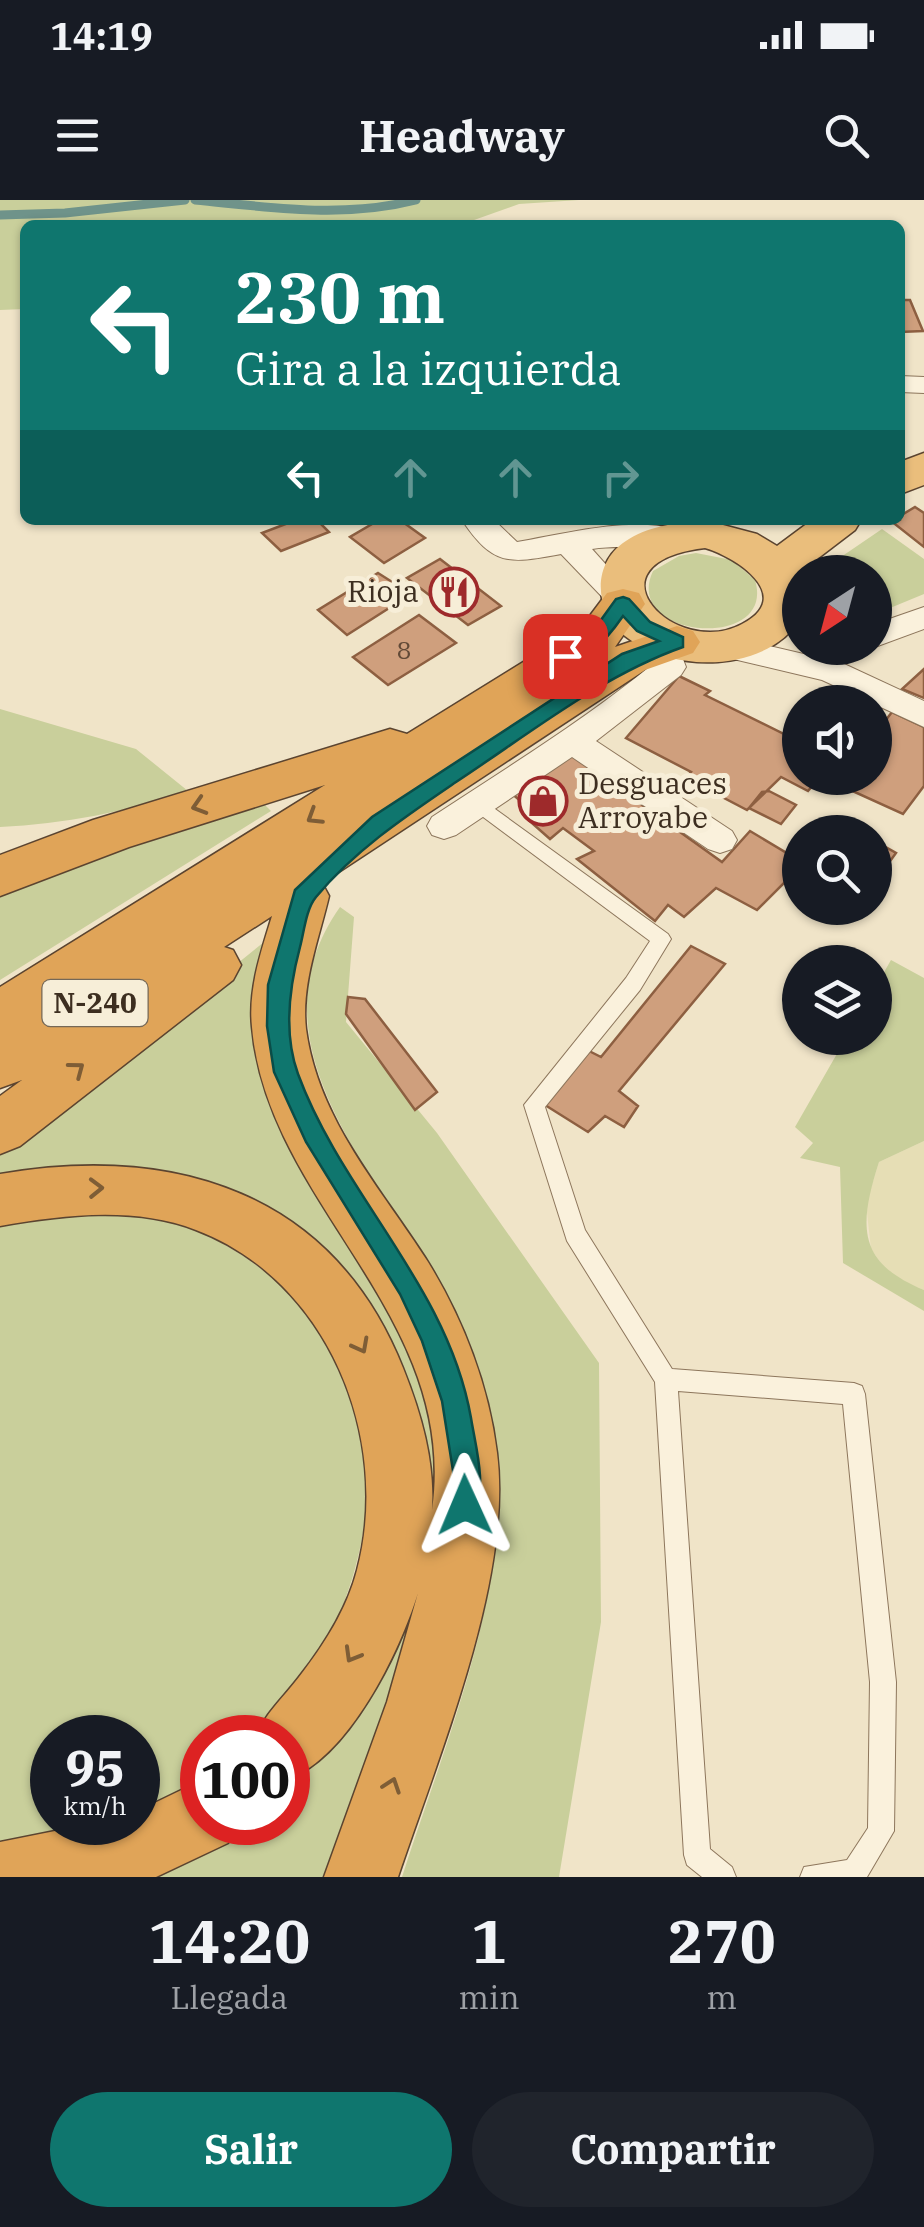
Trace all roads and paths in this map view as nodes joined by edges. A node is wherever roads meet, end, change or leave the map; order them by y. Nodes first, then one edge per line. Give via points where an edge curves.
1 (482, 525) edge
2 (761, 525) edge
3 (836, 525) edge
4 (671, 536) junction
5 (722, 537) junction
6 (566, 542) junction
7 (812, 555) edge
8 (782, 578) edge
9 (622, 600) junction
10 (782, 611) edge
11 (924, 618) edge
12 (892, 630) edge
13 (670, 644) junction
14 (723, 646) junction
15 (782, 652) edge
16 (850, 665) edge
17 (924, 714) edge
18 (459, 725) junction
19 (569, 739) junction
20 (477, 803) junction
21 (379, 823) junction
22 (444, 826) dead end
23 (111, 834) junction
24 (720, 840) dead end
25 (0, 845) edge
26 (0, 876) edge
27 (303, 896) junction
28 (0, 1015) edge
29 (0, 1065) edge
30 (0, 1128) edge
31 (0, 1200) edge
32 (666, 1379) junction
33 (310, 1716) edge
34 (180, 1830) edge
35 (6, 1877) edge
36 (361, 1877) edge
37 (722, 1877) edge
38 (814, 1877) edge

1 - 6 street via 511,553
2 - 5 highway
3 - 7 highway, N-240
4 - 5 highway
4 - 6 street
4 - 9 highway, N-240 via 628,560 619,578
5 - 8 highway via 764,556
6 - 9 street
9 - 13 highway, N-240
9 - 18 highway, N-240 via 600,636
10 - 14 highway, N-240 via 751,639
11 - 12 street
13 - 14 highway, N-240
13 - 19 street via 670,667
13 - 21 highway, N-240 via 629,659
14 - 15 street
16 - 17 street
18 -> 23 highway
18 -> 28 highway, N-240
19 - 20 street
19 - 24 street
20 - 22 street
20 - 32 lane via 661,939 633,984 534,1104 575,1234
21 - 27 highway
21 - 29 highway, N-240
23 - 25 highway
23 - 26 highway
30 -> 27 highway
36 -> 27 highway via 439,1648 459,1561 468,1477 455,1401 434,1340 409,1286 314,1134 286,1072 279,985
31 -> 33 highway via 54,1189 113,1188 173,1197 236,1219 278,1246 323,1289 360,1340 386,1399 400,1478 396,1548 374,1617
32 - 37 lane via 697,1855
32 - 38 lane via 854,1394 883,1682 881,1831 854,1873
34 - 35 highway via 78,1868

